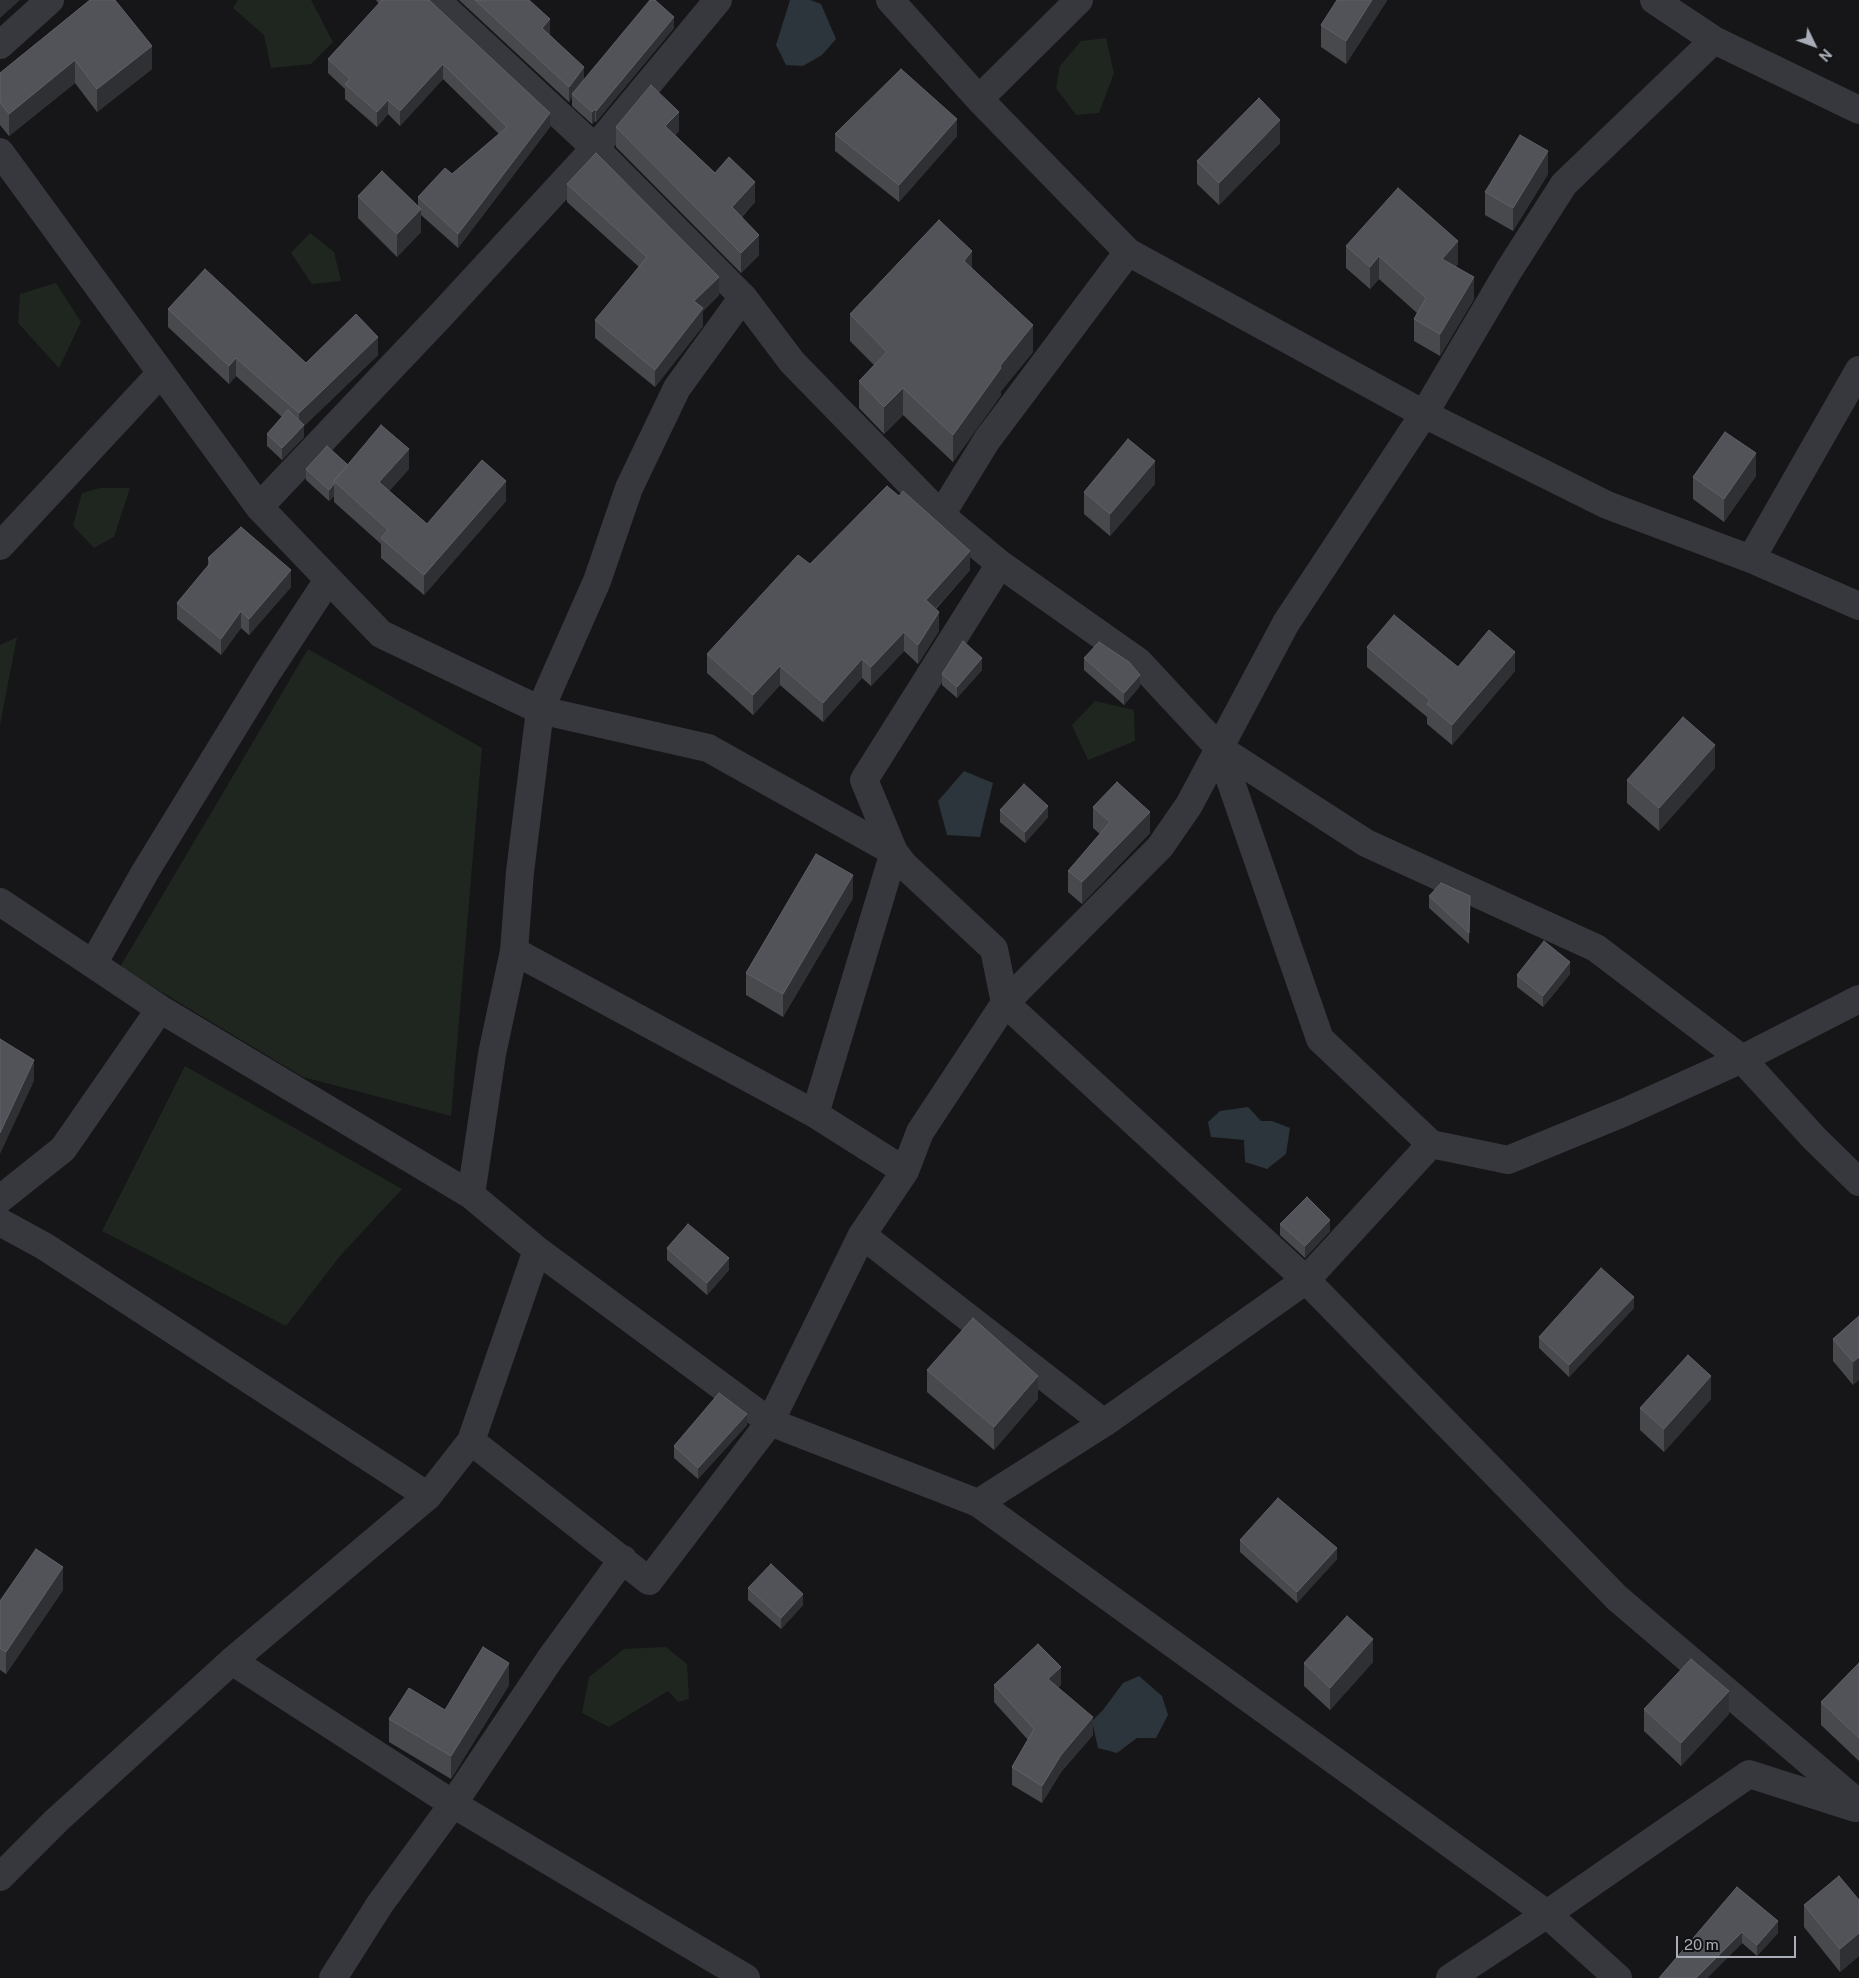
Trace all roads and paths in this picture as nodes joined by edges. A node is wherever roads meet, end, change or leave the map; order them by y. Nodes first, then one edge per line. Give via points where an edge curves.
1 (436, 0) edge
2 (718, 0) edge
3 (890, 0) edge
4 (1079, 0) edge
5 (1654, 0) edge
6 (37, 4) edge
7 (1714, 40) junction
8 (0, 45) edge
9 (979, 99) junction
10 (1859, 110) edge
11 (595, 148) junction
12 (0, 152) edge
13 (1128, 252) junction
14 (743, 297) junction
15 (1859, 370) edge
16 (160, 374) junction
17 (1424, 414) junction
18 (258, 507) junction
19 (941, 515) junction
20 (0, 546) edge
21 (1751, 559) junction
22 (1000, 564) junction
23 (328, 580) junction
24 (1859, 606) edge
25 (540, 710) junction
26 (1219, 748) junction
27 (894, 852) junction
28 (0, 902) edge
29 (514, 951) junction
30 (93, 964) junction
31 (1859, 999) edge
32 (1005, 1003) junction
33 (160, 1009) junction
34 (1742, 1059) junction
35 (815, 1114) junction
36 (1431, 1144) junction
37 (905, 1171) junction
38 (1859, 1182) edge
39 (471, 1195) junction
40 (0, 1199) edge
41 (0, 1222) edge
42 (862, 1235) junction
43 (537, 1250) junction
44 (1306, 1280) junction
45 (770, 1422) junction
46 (1104, 1423) junction
47 (471, 1441) junction
48 (428, 1496) junction
49 (978, 1503) junction
50 (623, 1559) junction
51 (232, 1661) junction
52 (453, 1804) junction
53 (1859, 1804) edge
54 (1859, 1810) edge
55 (0, 1877) edge
56 (1547, 1914) junction
57 (729, 1974) edge
58 (332, 1978) edge
59 (1450, 1978) edge
60 (1618, 1978) edge

1 - 11 street
2 - 11 street
3 - 9 street
4 - 9 street
5 - 7 street
6 - 8 street
7 - 10 street
7 - 17 street via 1564,184
9 - 13 street
11 - 14 street
11 - 18 street
12 - 16 street
13 - 17 street
13 - 19 street via 987,440
14 - 19 street via 792,362
14 - 25 street via 677,388 628,488 597,581
15 - 21 street
16 - 18 street
16 - 20 street
17 - 21 street via 1607,505
17 - 26 street via 1286,623
18 - 23 street
19 - 22 street
21 - 24 street
22 - 26 street via 1138,662
22 - 27 street via 864,780
23 - 25 street via 380,634
23 - 30 street via 155,856
25 - 27 street via 708,748
25 - 29 street via 520,872
26 - 32 street via 1189,805 1160,847
26 - 34 street via 1366,843 1596,948
26 - 36 street via 1320,1038
27 - 32 street via 994,949
27 - 35 street
28 - 30 street
29 - 35 street
29 - 39 street via 492,1054
30 - 33 street
31 - 34 street
32 - 37 street via 920,1132
32 - 44 street
33 - 39 street
33 - 40 street via 63,1149
34 - 36 street via 1508,1160
34 - 38 street
35 - 37 street
36 - 44 street
37 - 42 street
39 - 43 street
41 - 48 street via 44,1246
42 - 45 street
42 - 46 street
43 - 45 street
43 - 47 street
44 - 46 street
44 - 53 street via 1617,1598
45 - 49 street
45 - 50 street via 649,1581
46 - 49 street
47 - 48 street
47 - 50 street
48 - 51 street
49 - 56 street
50 - 52 street via 550,1659
51 - 52 street
51 - 55 street via 56,1820
52 - 57 street
52 - 58 street via 380,1904
54 - 56 street via 1749,1774
56 - 59 street
56 - 60 street

